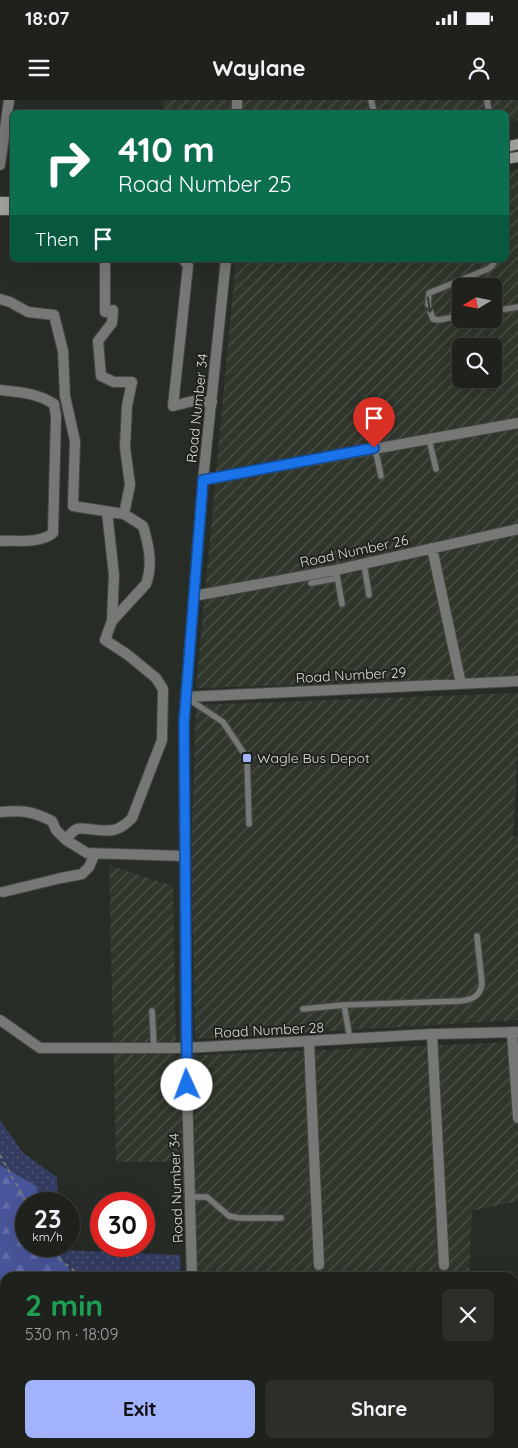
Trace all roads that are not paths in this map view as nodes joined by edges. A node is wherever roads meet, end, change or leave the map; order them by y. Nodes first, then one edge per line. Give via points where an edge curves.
1 (9, 100) edge
2 (0, 165) edge
3 (105, 262) edge
4 (185, 262) edge
5 (226, 262) edge
6 (494, 262) edge
7 (466, 278) edge
8 (452, 284) edge
9 (0, 299) edge
10 (518, 307) edge
11 (502, 310) edge
12 (452, 318) edge
13 (0, 390) edge
14 (212, 402) junction
15 (518, 422) edge
16 (429, 438) junction
17 (375, 448) junction
18 (436, 469) dead end
19 (382, 476) dead end
20 (203, 480) junction
21 (107, 512) junction
22 (124, 514) junction
23 (518, 529) edge
24 (0, 541) edge
25 (432, 548) junction
26 (364, 564) junction
27 (335, 574) junction
28 (320, 577) junction
29 (311, 583) dead end
30 (369, 595) dead end
31 (194, 596) junction
32 (342, 604) dead end
33 (112, 620) junction
34 (518, 681) edge
35 (461, 684) junction
36 (186, 697) junction
37 (0, 812) edge
38 (249, 824) dead end
39 (66, 840) junction
40 (95, 853) junction
41 (184, 856) junction
42 (3, 892) dead end
43 (477, 936) dead end
44 (344, 1005) junction
45 (303, 1009) dead end
46 (152, 1011) dead end
47 (0, 1020) edge
48 (515, 1032) edge
49 (432, 1034) junction
50 (350, 1039) junction
51 (309, 1042) junction
52 (154, 1048) junction
53 (186, 1048) junction
54 (518, 1118) edge
55 (190, 1197) junction
56 (280, 1218) dead end
57 (319, 1265) dead end
58 (444, 1266) dead end
59 (192, 1272) edge

1 - 2 street
3 - 22 street via 105,312 113,310 112,323 98,341 101,376 114,382 132,382 125,447 130,485
4 - 14 street via 188,266 173,406 194,401
5 - 14 street, Road Number 34
6 -> 7 lane via 488,269
8 -> 12 lane via 429,293 428,305 433,319
9 - 21 street via 28,312 54,315 63,351 65,396 75,441 73,506
10 - 11 lane
13 - 24 street via 44,397 54,404 56,416 53,533 34,540
14 - 20 street, Road Number 34
15 - 16 street
16 - 17 street
16 - 18 lane
17 - 19 lane
17 - 20 street
20 - 31 street, Road Number 34
21 - 22 street
21 - 33 street via 114,575
22 - 33 street via 143,526 148,545 149,576 146,584
23 - 25 street, Road Number 26
25 - 26 street, Road Number 26
25 - 35 street
26 - 27 street, Road Number 26
26 - 30 lane
27 - 28 street, Road Number 26
27 - 32 lane
28 - 29 lane
28 - 31 street, Road Number 26
31 - 36 street, Road Number 34
33 - 39 street via 105,640 156,678 163,689 162,740 132,818 116,830 77,828
34 - 35 street, Road Number 29
35 - 36 street, Road Number 29
36 - 38 lane via 223,722 247,758
36 - 41 street, Road Number 34
37 - 39 street via 20,810 42,816 52,821
39 - 40 street via 87,853
40 - 41 street
40 - 42 street via 82,874
41 - 53 street, Road Number 34
43 - 44 lane via 482,984 473,999
44 - 45 lane
44 - 50 lane
46 - 52 lane
47 - 52 street, Road Number 28 via 40,1048
48 - 49 street, Road Number 28
48 - 54 street
49 - 50 street, Road Number 28
49 - 58 street
50 - 51 street, Road Number 28
51 - 53 street, Road Number 28
51 - 57 street
52 - 53 street, Road Number 28
53 - 55 street, Road Number 34
55 - 56 lane via 207,1197 229,1216
55 - 59 street, Road Number 34

